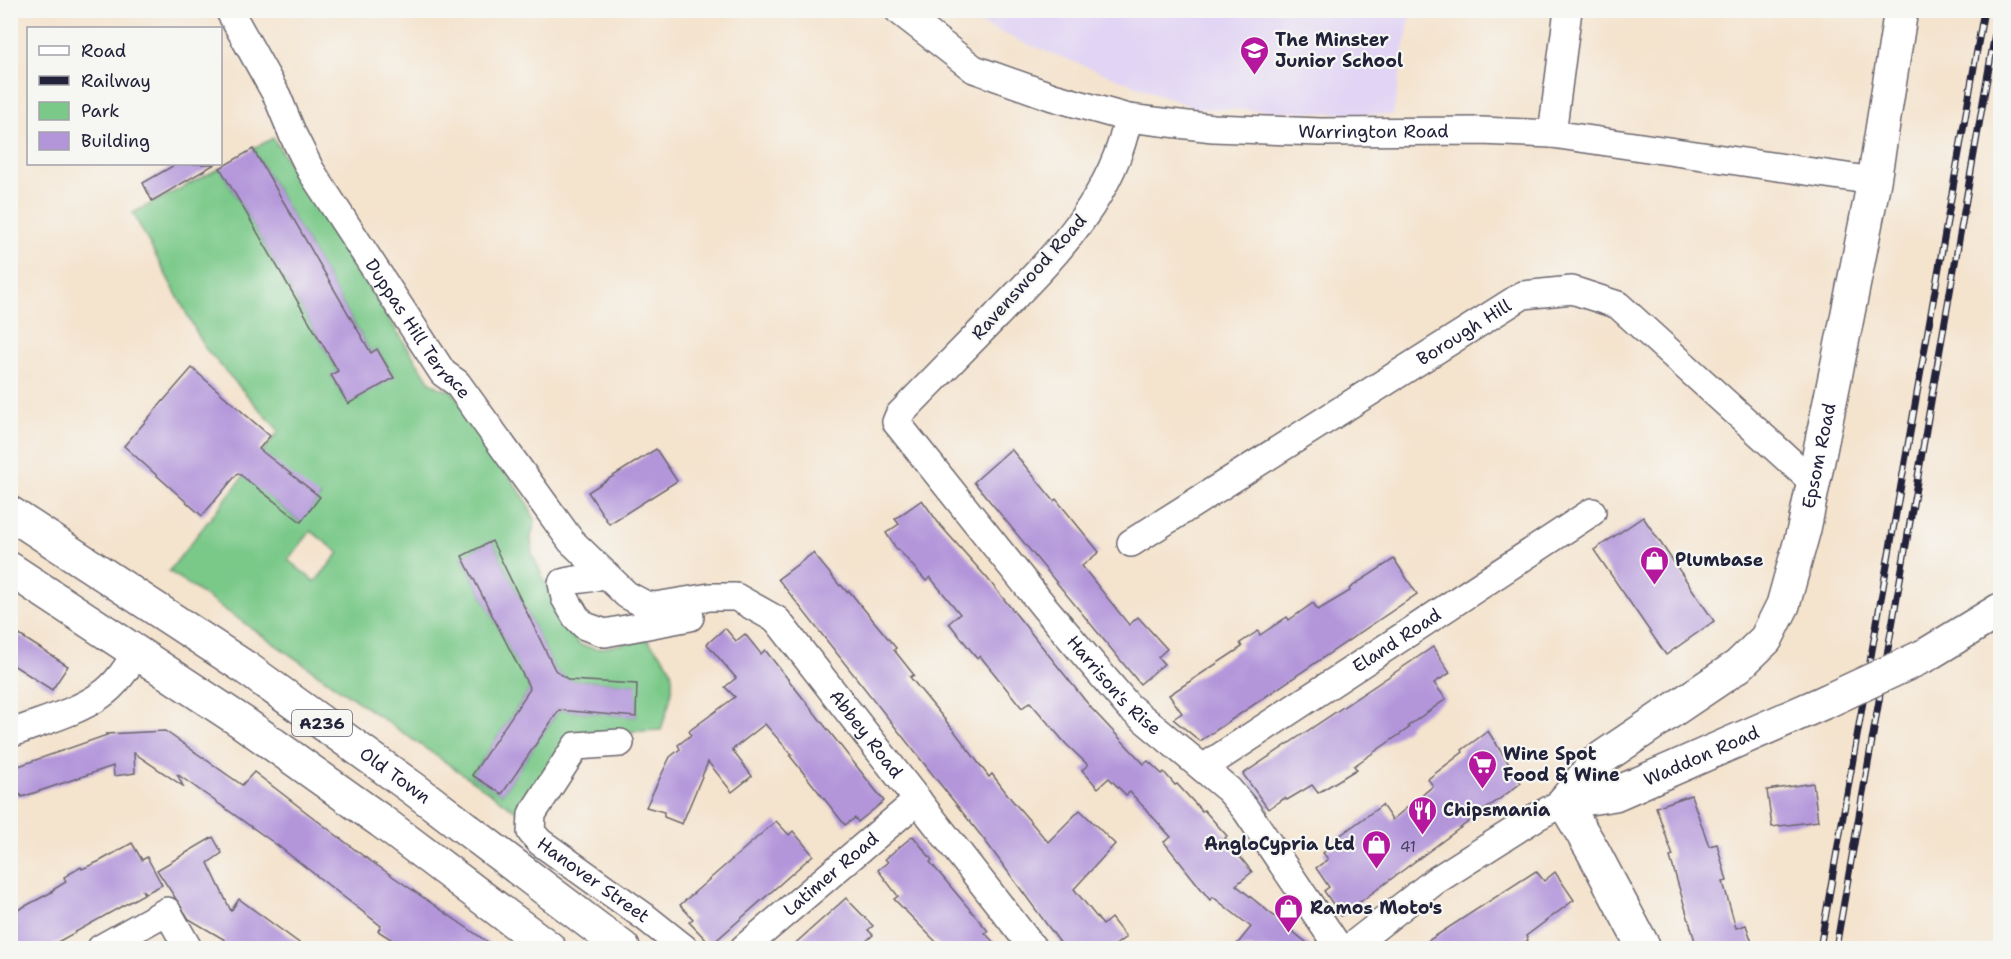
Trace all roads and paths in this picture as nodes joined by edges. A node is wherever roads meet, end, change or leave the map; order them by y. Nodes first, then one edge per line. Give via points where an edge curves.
1 (229, 10) edge
2 (898, 10) edge
3 (1568, 10) edge
4 (1901, 10) edge
5 (1128, 118) junction
6 (1552, 134) junction
7 (1874, 181) junction
8 (899, 415) joint
9 (1813, 482) junction
10 (1592, 512) dead end
11 (10, 513) edge
12 (1131, 543) dead end
13 (10, 569) edge
14 (604, 574) junction
15 (749, 604) junction
16 (656, 606) joint
17 (2001, 610) edge
18 (137, 652) junction
19 (10, 734) edge
20 (620, 743) dead end
21 (1203, 768) junction
22 (918, 800) junction
23 (1564, 802) junction
24 (101, 948) edge
25 (188, 948) edge
26 (549, 948) edge
27 (623, 948) edge
28 (684, 948) edge
29 (744, 948) edge
30 (1033, 948) edge
31 (1339, 948) edge
32 (1349, 948) edge
33 (1644, 948) edge

1 - 14 street, Duppas Hill Terrace via 277,96 311,171 443,373 458,383 571,541
2 - 5 street, Warrington Road via 974,69
3 - 6 street
4 - 7 street, Epsom Road
5 - 6 street, Warrington Road via 1213,128
5 - 8 street, Ravenswood Road via 1112,166 1081,224
6 - 7 street, Warrington Road
7 - 9 street, Epsom Road
8 - 21 street, Harrison's Rise via 897,424 1128,706
9 - 12 street, Borough Hill via 1618,305 1572,290 1523,295
9 - 23 street, Epsom Road via 1784,605 1766,639 1722,678 1596,762
10 - 21 street, Eland Road
11 - 27 street, Old Town / A236 via 246,668 414,789
13 - 18 street, A236
14 - 15 street via 562,583 565,598 576,616 585,626 605,633
14 - 16 street, Duppas Hill Terrace via 627,596
15 - 16 street, Abbey Road via 736,597 710,597
15 - 22 street, Abbey Road via 777,620
17 - 23 street, Waddon Road, bridge via 1926,655 1616,794
18 - 19 street via 101,695
18 - 26 street, A236 via 381,820
20 - 28 street, Hanover Street via 576,746 532,814 531,832
21 - 31 street, Harrison's Rise via 1246,810
22 - 29 street, Latimer Road
22 - 30 street, Abbey Road
23 - 32 street, Waddon Road via 1435,881
23 - 33 street
24 - 25 street via 167,911

